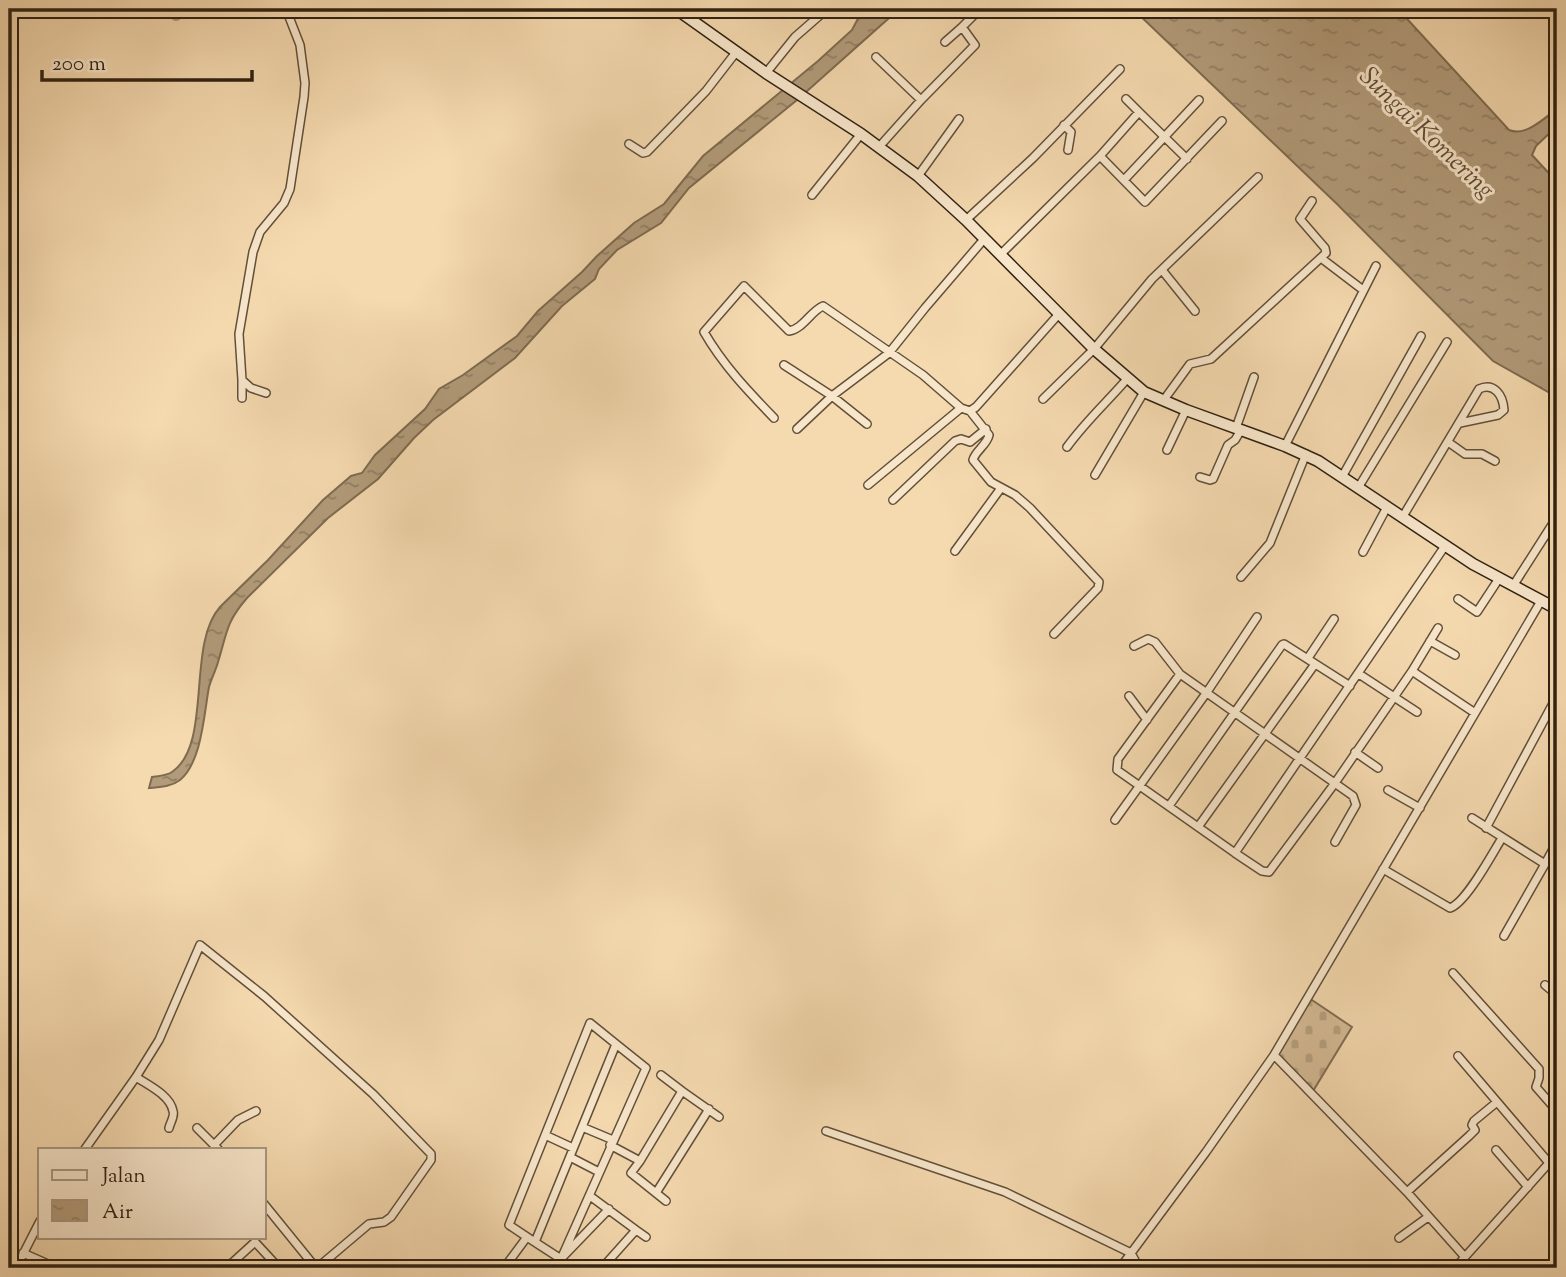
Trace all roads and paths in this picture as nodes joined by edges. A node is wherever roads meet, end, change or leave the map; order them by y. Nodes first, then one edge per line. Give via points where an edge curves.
1 (286, 9) edge
2 (676, 9) edge
3 (827, 9) edge
4 (977, 11) edge
5 (962, 27) junction
6 (944, 42) dead end
7 (737, 51) junction
8 (876, 57) dead end
9 (1120, 69) dead end
10 (766, 73) junction
11 (1126, 99) dead end
12 (921, 100) junction
13 (1199, 100) dead end
14 (1139, 112) junction
15 (959, 120) dead end
16 (1222, 121) dead end
17 (1064, 124) junction
18 (861, 134) junction
19 (1164, 136) junction
20 (629, 144) dead end
21 (879, 147) junction
22 (1068, 150) dead end
23 (1100, 156) junction
24 (1186, 159) junction
25 (918, 176) junction
26 (1258, 177) dead end
27 (1124, 180) junction
28 (812, 195) dead end
29 (1312, 201) dead end
30 (966, 220) junction
31 (985, 239) junction
32 (1000, 255) junction
33 (1321, 258) junction
34 (1376, 266) dead end
35 (1162, 270) junction
36 (1363, 290) junction
37 (1195, 310) dead end
38 (1058, 315) junction
39 (1421, 336) dead end
40 (1447, 342) dead end
41 (1094, 349) junction
42 (890, 353) junction
43 (784, 365) dead end
44 (1254, 377) dead end
45 (1127, 379) junction
46 (242, 380) junction
47 (1144, 392) junction
48 (266, 393) dead end
49 (832, 396) junction
50 (242, 398) dead end
51 (1044, 399) dead end
52 (1163, 401) junction
53 (965, 409) junction
54 (1186, 410) junction
55 (774, 418) dead end
56 (1460, 422) junction
57 (867, 424) dead end
58 (797, 429) dead end
59 (986, 429) junction
60 (1239, 429) junction
61 (1448, 442) junction
62 (1285, 446) junction
63 (1067, 447) dead end
64 (1167, 450) dead end
65 (1306, 454) junction
66 (1495, 461) dead end
67 (1094, 475) dead end
68 (1200, 477) dead end
69 (1342, 477) junction
70 (868, 485) dead end
71 (1000, 488) junction
72 (1358, 488) junction
73 (893, 500) dead end
74 (1387, 507) junction
75 (1402, 517) junction
76 (1557, 517) edge
77 (1444, 546) junction
78 (955, 551) dead end
79 (1363, 552) dead end
80 (1241, 577) dead end
81 (1498, 580) junction
82 (1513, 586) junction
83 (1458, 599) dead end
84 (1541, 601) junction
85 (1557, 609) edge
86 (1257, 617) dead end
87 (1334, 618) dead end
88 (1438, 628) dead end
89 (1054, 634) dead end
90 (1430, 641) junction
91 (1134, 646) dead end
92 (1455, 655) dead end
93 (1308, 659) junction
94 (1315, 664) junction
95 (1412, 671) junction
96 (1180, 674) junction
97 (1359, 674) junction
98 (1350, 686) junction
99 (1208, 692) junction
100 (1129, 696) dead end
101 (1557, 696) edge
102 (1394, 697) junction
103 (1234, 712) junction
104 (1417, 712) dead end
105 (1475, 713) junction
106 (1147, 720) junction
107 (1266, 734) junction
108 (1355, 752) junction
109 (1301, 759) junction
110 (1378, 768) dead end
111 (1335, 783) junction
112 (1140, 786) junction
113 (1388, 790) dead end
114 (1168, 806) junction
115 (1420, 808) junction
116 (1472, 818) dead end
117 (1115, 820) dead end
118 (1198, 827) junction
119 (1486, 828) junction
120 (1502, 838) junction
121 (1335, 842) dead end
122 (1557, 842) edge
123 (1235, 853) junction
124 (1545, 864) junction
125 (1383, 869) junction
126 (1504, 936) dead end
127 (1453, 973) dead end
128 (1545, 985) dead end
129 (1557, 987) edge
130 (616, 1044) junction
131 (1275, 1055) junction
132 (1458, 1056) dead end
133 (661, 1075) dead end
134 (136, 1077) junction
135 (682, 1091) junction
136 (1497, 1102) junction
137 (709, 1110) junction
138 (256, 1111) dead end
139 (1557, 1111) edge
140 (719, 1117) dead end
141 (169, 1128) dead end
142 (197, 1128) dead end
143 (582, 1128) junction
144 (826, 1131) dead end
145 (545, 1135) junction
146 (612, 1142) junction
147 (216, 1147) edge
148 (86, 1148) edge
149 (573, 1148) junction
150 (1496, 1150) dead end
151 (1557, 1154) edge
152 (570, 1157) junction
153 (640, 1161) junction
154 (1550, 1164) junction
155 (599, 1172) junction
156 (1528, 1187) junction
157 (1407, 1192) junction
158 (656, 1193) junction
159 (590, 1196) junction
160 (666, 1201) dead end
161 (266, 1206) edge
162 (608, 1209) junction
163 (1428, 1217) junction
164 (38, 1225) edge
165 (636, 1230) junction
166 (527, 1237) junction
167 (646, 1237) dead end
168 (1399, 1238) dead end
169 (535, 1242) junction
170 (23, 1253) junction
171 (1131, 1253) junction
172 (1464, 1256) junction
173 (561, 1259) junction
174 (232, 1264) dead end
175 (16, 1268) edge
176 (57, 1268) edge
177 (279, 1268) edge
178 (317, 1268) edge
179 (504, 1268) edge
180 (552, 1268) edge
181 (602, 1268) edge
182 (1120, 1268) edge
183 (1139, 1268) edge
184 (1455, 1268) edge

1 - 46 street via 300,46 304,97 290,188 260,232 253,253 239,334
2 - 7 main road
3 - 10 street via 795,37
4 - 5 street
5 - 6 street
5 - 12 street via 975,45
7 - 10 main road
7 - 20 street via 647,152
8 - 12 street
9 - 17 street
10 - 18 main road
11 - 14 street
12 - 21 street
13 - 19 street
14 - 19 street
14 - 23 street
15 - 25 street
16 - 24 street
17 - 22 street via 1071,132
17 - 30 street
18 - 21 main road
18 - 28 street
19 - 24 street
19 - 27 street
21 - 25 main road
23 - 27 street
23 - 32 street
24 - 27 street via 1145,202
25 - 30 main road
26 - 35 street
29 - 33 street via 1300,219 1326,249
30 - 31 main road
31 - 32 main road
31 - 42 street
32 - 38 main road
33 - 36 street
33 - 52 street via 1211,359 1188,366
34 - 36 street
35 - 37 street
35 - 41 street
36 - 62 street
38 - 41 main road
38 - 53 street via 976,407
39 - 69 street
40 - 72 street
41 - 45 main road
41 - 51 street
42 - 49 street
42 - 53 street
42 - 55 street via 823,306 795,331 789,331 744,286 704,332 730,371
43 - 49 street
44 - 60 street
45 - 47 main road
45 - 63 street
46 - 48 street
46 - 50 street
47 - 52 main road
47 - 67 street
49 - 57 street
49 - 58 street
52 - 54 main road
53 - 59 street
53 - 70 street
54 - 60 main road
54 - 64 street
56 - 56 street via 1498,415 1504,410 1502,397 1493,388 1480,387
56 - 61 street
59 - 71 street via 989,437 972,459
59 - 73 street via 970,442 956,441
60 - 62 main road
60 - 68 street via 1213,479
61 - 66 street via 1465,454 1482,454
61 - 75 street
62 - 65 main road
65 - 69 main road
65 - 80 street via 1270,543
69 - 72 main road
71 - 78 street
71 - 89 street via 1030,508 1099,582
72 - 74 main road
74 - 75 main road
74 - 79 street
75 - 77 main road
76 - 82 street
77 - 81 main road
77 - 97 street
81 - 82 main road
81 - 83 street via 1477,612
82 - 84 main road
84 - 85 main road
84 - 105 street
86 - 99 street
87 - 93 street
88 - 90 street
90 - 92 street
90 - 95 street
91 - 96 street via 1148,639 1154,642
93 - 94 street
93 - 103 street via 1282,645
94 - 98 street
94 - 107 street
95 - 102 street
95 - 105 street
96 - 99 street
96 - 106 street
97 - 98 street
97 - 102 street
98 - 109 street
99 - 103 street
99 - 112 street
100 - 106 street
101 - 119 street
102 - 104 street
102 - 108 street
103 - 107 street
103 - 114 street
105 - 115 street
106 - 112 street via 1116,765
107 - 109 street
107 - 118 street
108 - 110 street
108 - 111 street
109 - 111 street
109 - 123 street
111 - 121 street via 1356,802
111 - 123 street via 1271,871 1262,871
112 - 114 street
112 - 117 street
113 - 115 street
114 - 118 street
115 - 125 street
116 - 119 street
118 - 123 street
119 - 120 street
120 - 124 street
120 - 125 street via 1465,897 1450,908
122 - 124 street
124 - 126 street
125 - 131 street
127 - 139 street via 1539,1069 1536,1087
128 - 129 street via 1551,990
130 - 143 street
130 - 145 street via 590,1023
130 - 146 street via 646,1068
131 - 157 street
131 - 171 street
132 - 136 street
133 - 135 street
134 - 141 street via 173,1109
134 - 148 street
134 - 178 street via 167,1024 200,945 373,1094 429,1151 431,1160 391,1217 369,1224
135 - 137 street
135 - 153 street
136 - 154 street
136 - 157 street via 1474,1121 1475,1130 1469,1136
137 - 140 street
137 - 158 street
138 - 147 street via 238,1120
142 - 147 street
143 - 146 street
143 - 149 street
144 - 171 street via 1005,1192
145 - 149 street
145 - 166 street via 509,1225
146 - 153 street
146 - 155 street
149 - 152 street
150 - 156 street
151 - 154 street
152 - 155 street
152 - 169 street
153 - 158 street via 631,1173
154 - 156 street
155 - 159 street
156 - 172 street
157 - 163 street
158 - 160 street
159 - 162 street
159 - 173 street
161 - 178 street
162 - 165 street
162 - 173 street
163 - 168 street
163 - 172 street
164 - 170 street
165 - 167 street
165 - 181 street
166 - 169 street
166 - 179 street
169 - 173 street
170 - 175 street
170 - 176 street
171 - 182 street
171 - 183 street
172 - 184 street
173 - 180 street
174 - 177 street via 255,1242

